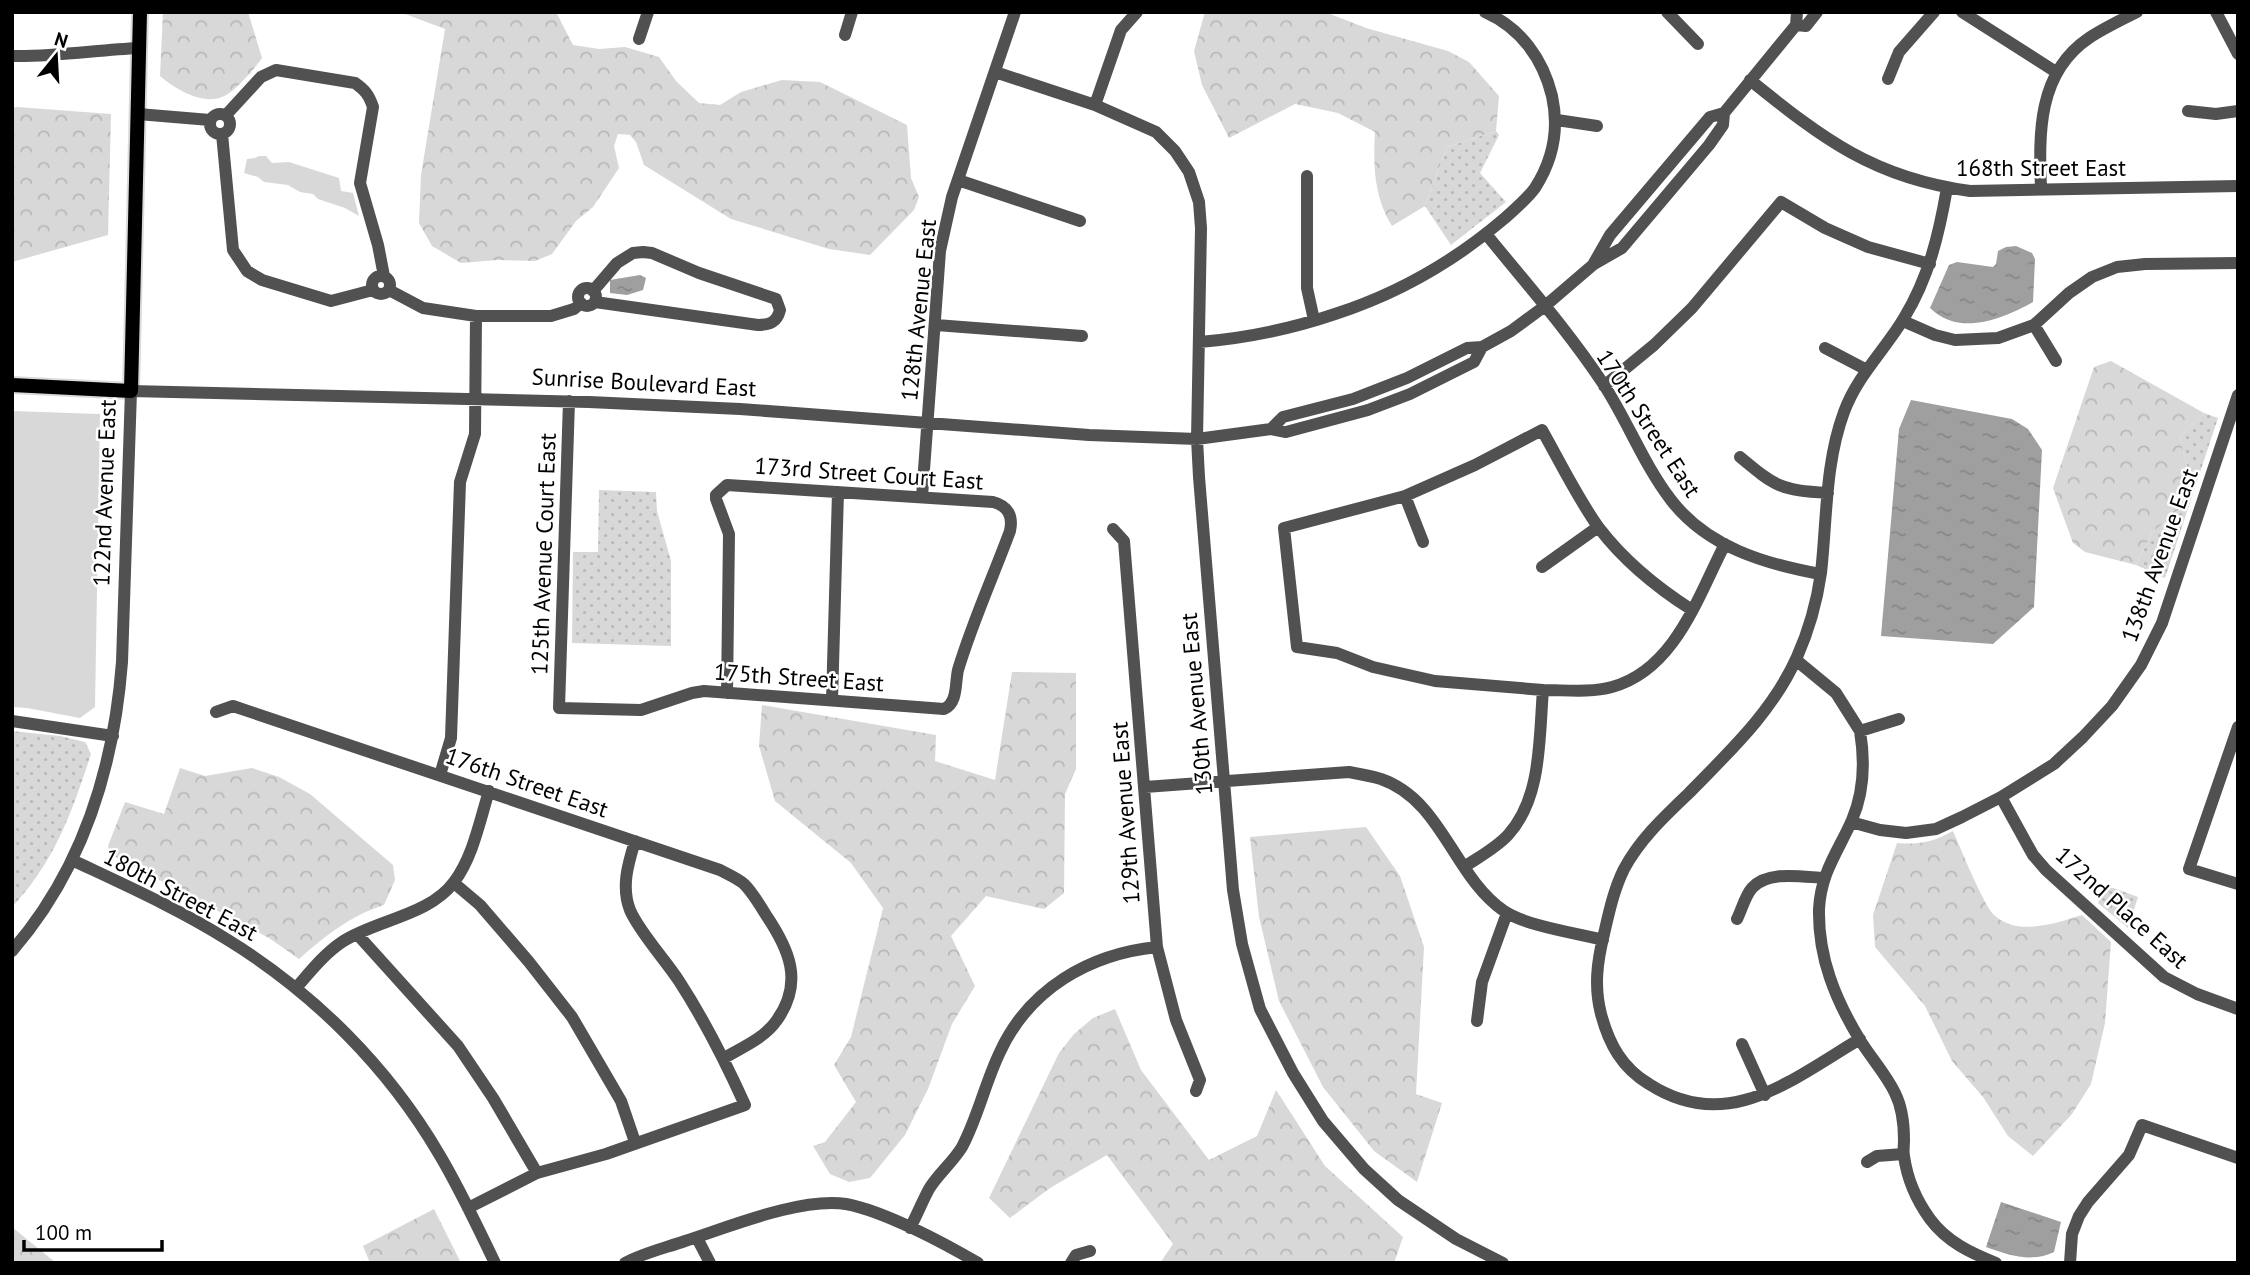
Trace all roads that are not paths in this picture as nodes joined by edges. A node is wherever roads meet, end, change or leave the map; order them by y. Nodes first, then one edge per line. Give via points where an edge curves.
1 (140, 12) edge
2 (648, 12) edge
3 (852, 12) edge
4 (1015, 12) edge
5 (1137, 12) edge
6 (1485, 12) edge
7 (1667, 12) edge
8 (1817, 12) edge
9 (1934, 12) edge
10 (1962, 12) edge
11 (2137, 12) edge
12 (2216, 12) edge
13 (1796, 19) edge
14 (845, 35) dead end
15 (639, 39) dead end
16 (1698, 44) dead end
17 (139, 48) junction
18 (2238, 54) edge
19 (12, 56) edge
20 (995, 72) junction
21 (2056, 72) junction
22 (1888, 79) dead end
23 (1750, 80) junction
24 (1095, 105) junction
25 (2188, 111) dead end
26 (2238, 111) edge
27 (138, 114) junction
28 (226, 115) junction
29 (210, 120) junction
30 (1556, 120) junction
31 (1597, 126) dead end
32 (222, 134) junction
33 (1307, 176) dead end
34 (958, 180) junction
35 (2238, 186) edge
36 (1947, 188) junction
37 (2041, 190) junction
38 (1080, 220) dead end
39 (1486, 234) junction
40 (2238, 262) edge
41 (1930, 264) junction
42 (384, 276) junction
43 (373, 290) junction
44 (389, 290) junction
45 (594, 296) junction
46 (1545, 306) junction
47 (476, 316) junction
48 (1314, 320) junction
49 (1903, 321) junction
50 (936, 325) junction
51 (2034, 325) junction
52 (1082, 336) dead end
53 (1200, 342) junction
54 (1825, 348) dead end
55 (2056, 361) dead end
56 (1867, 369) junction
57 (12, 386) edge
58 (1604, 386) junction
59 (131, 391) junction
60 (2238, 395) edge
61 (474, 398) junction
62 (569, 401) junction
63 (928, 423) junction
64 (1196, 439) junction
65 (1740, 457) dead end
66 (838, 492) junction
67 (1828, 493) junction
68 (1405, 496) junction
69 (922, 497) junction
70 (1598, 527) junction
71 (1113, 529) dead end
72 (1423, 542) dead end
73 (1725, 544) junction
74 (1542, 567) dead end
75 (1820, 574) junction
76 (1692, 610) junction
77 (1796, 660) junction
78 (1543, 690) junction
79 (727, 693) junction
80 (832, 701) junction
81 (952, 703) joint
82 (559, 708) joint
83 (216, 712) dead end
84 (1899, 719) dead end
85 (12, 721) edge
86 (2238, 727) edge
87 (1860, 732) junction
88 (113, 736) junction
89 (440, 775) junction
90 (1223, 780) junction
91 (1145, 787) junction
92 (489, 791) junction
93 (2001, 797) junction
94 (1851, 822) junction
95 (635, 841) junction
96 (72, 860) junction
97 (1464, 867) junction
98 (1824, 878) junction
99 (454, 883) junction
100 (2238, 884) edge
101 (1507, 913) junction
102 (1737, 919) dead end
103 (358, 934) junction
104 (1602, 940) junction
105 (1157, 947) junction
106 (12, 951) edge
107 (296, 988) junction
108 (2238, 1009) edge
109 (1478, 1021) dead end
110 (1860, 1039) junction
111 (1742, 1045) dead end
112 (724, 1058) junction
113 (1196, 1091) dead end
114 (1765, 1095) junction
115 (635, 1142) junction
116 (1903, 1154) junction
117 (2238, 1158) edge
118 (1867, 1162) dead end
119 (537, 1173) junction
120 (468, 1209) junction
121 (910, 1228) junction
122 (697, 1238) junction
123 (1090, 1251) dead end
124 (495, 1263) edge
125 (625, 1263) edge
126 (710, 1263) edge
127 (978, 1263) edge
128 (1071, 1263) edge
129 (1503, 1263) edge
130 (1996, 1263) edge
131 (2070, 1263) edge

1 - 17 main road, 122nd Avenue East
2 - 15 street
3 - 14 street
4 - 20 street, 128th Avenue East
5 - 24 street via 1121,30
6 - 30 street via 1513,29 1534,53 1547,81
7 - 16 street
8 - 13 street, Sunrise Boulevard East via 1806,26
9 - 22 street via 1899,52
10 - 21 street
11 - 21 street via 2088,38
12 - 18 street
13 - 23 street, Sunrise Boulevard East
17 - 19 street
17 - 27 main road, 122nd Avenue East
20 - 24 street, 130th Avenue East
20 - 34 street, 128th Avenue East
21 - 37 street via 2040,126
23 - 36 street, 168th Street East via 1797,118 1858,157 1901,177
23 - 46 street, Sunrise Boulevard East via 1723,119 1710,117 1610,235 1594,264
24 - 53 street, 130th Avenue East via 1156,132 1181,158 1192,178 1201,228
25 - 26 street
27 - 29 street
27 - 59 main road, 122nd Avenue East
28 - 29 street via 216,114
28 - 32 street via 230,124
28 - 42 street via 261,78 276,70 355,83 364,89 373,107 360,183
29 - 32 street via 212,131
30 - 31 street
30 - 39 street via 1546,165 1535,187
32 - 43 street via 233,250 247,271 331,301
33 - 48 street via 1307,288
34 - 38 street
34 - 50 street, 128th Avenue East via 943,230
35 - 37 street, 168th Street East
36 - 37 street, 168th Street East
36 - 41 street
39 - 46 street, 170th Street East
39 - 48 street via 1399,287
40 - 51 street via 2117,267 2069,293
41 - 49 street
41 - 58 street via 1868,247 1781,202 1692,308
42 - 43 street via 374,278
42 - 44 street via 390,282
43 - 44 street via 383,295
44 - 47 street via 423,308
45 - 45 street via 625,257 652,253 776,299 780,310 775,321 758,325
45 - 47 street via 588,288 582,290 581,303 574,309 551,316
46 - 58 street, 170th Street East
46 - 64 street, Sunrise Boulevard East via 1482,347 1474,362 1410,394 1335,421 1286,432 1271,429
47 - 61 street
48 - 53 street
49 - 51 street via 1955,340 1998,338
49 - 56 street
50 - 52 street
50 - 63 street, 128th Avenue East
51 - 55 street
53 - 64 street, 130th Avenue East
54 - 56 street
56 - 67 street via 1844,411
57 - 59 main road, Sunrise Boulevard East
58 - 73 street, 170th Street East via 1669,498 1684,516
59 - 61 street, Sunrise Boulevard East
59 - 88 street, 122nd Avenue East via 122,662
60 - 93 street, 138th Avenue East via 2162,622 2141,665 2083,737 2054,764
61 - 62 street, Sunrise Boulevard East
61 - 89 street via 475,434 460,482 452,738
62 - 63 street, Sunrise Boulevard East
62 - 82 street, 125th Avenue Court East
63 - 64 street, Sunrise Boulevard East
63 - 69 street, 128th Avenue East
64 - 90 street, 130th Avenue East
65 - 67 street via 1782,488
66 - 69 street, 173rd Street Court East
66 - 79 street, 173rd Street Court East via 727,485 716,495 729,534
66 - 80 street
67 - 75 street
68 - 70 street via 1542,430
68 - 72 street
68 - 78 street via 1284,528 1297,647 1337,653 1373,667 1435,681
69 - 81 street, 173rd Street Court East via 993,502 1006,508 1012,522 958,672
70 - 74 street
70 - 76 street via 1636,569
71 - 91 street, 129th Avenue East via 1124,541
73 - 75 street, 170th Street East via 1753,558
73 - 76 street
75 - 77 street via 1812,616
76 - 78 street via 1667,651 1636,678 1592,691
77 - 87 street via 1836,693
77 - 104 street via 1742,739 1646,836 1624,869
78 - 97 street via 1538,757 1521,816 1501,841
79 - 80 street, 175th Street East
79 - 82 street, 175th Street East via 692,693 641,710
80 - 81 street, 175th Street East via 944,709
83 - 89 street, 176th Street East via 233,706
84 - 87 street
85 - 88 street
86 - 100 street via 2189,869
87 - 94 street via 1863,773
88 - 96 street, 122nd Avenue East via 94,809
89 - 92 street, 176th Street East
90 - 91 street
90 - 97 street via 1349,772 1382,779 1410,796 1430,817
90 - 129 street, 130th Avenue East via 1240,931 1260,1009 1293,1073 1323,1121 1364,1170 1455,1239
91 - 105 street, 129th Avenue East
92 - 95 street, 176th Street East
92 - 99 street
93 - 94 street via 1926,830 1906,833
93 - 108 street, 172nd Place East via 2046,870 2154,968 2179,986
94 - 98 street
95 - 112 street via 626,870 631,912
95 - 112 street, 176th Street East via 720,870 743,883 788,953 792,977 777,1021
96 - 106 street, 122nd Avenue East
96 - 107 street, 180th Street East via 194,919
97 - 101 street via 1476,886
98 - 102 street via 1792,876 1760,882
98 - 110 street via 1819,909 1822,953 1833,989
99 - 103 street via 424,907
99 - 115 street via 480,905 572,1017 621,1101
101 - 104 street
101 - 109 street via 1482,982
103 - 107 street via 323,958
103 - 119 street via 458,1046
104 - 114 street via 1596,996 1606,1034 1619,1059 1636,1076 1693,1103 1738,1103
105 - 113 street, 129th Avenue East via 1176,1020 1200,1080
105 - 121 street via 1131,950 1070,973 1024,1012 1000,1051 961,1149 930,1188
107 - 120 street, 180th Street East via 388,1081 438,1153
110 - 114 street
110 - 116 street via 1895,1094 1902,1115
111 - 114 street
112 - 115 street via 745,1105
115 - 119 street
116 - 118 street via 1877,1156
116 - 130 street via 1919,1202 1932,1221 1968,1251
117 - 131 street via 2142,1125 2129,1155 2079,1216
119 - 120 street
120 - 124 street, 180th Street East
121 - 122 street via 847,1204 828,1203 803,1205
121 - 127 street
122 - 125 street
122 - 126 street
123 - 128 street via 1076,1255

